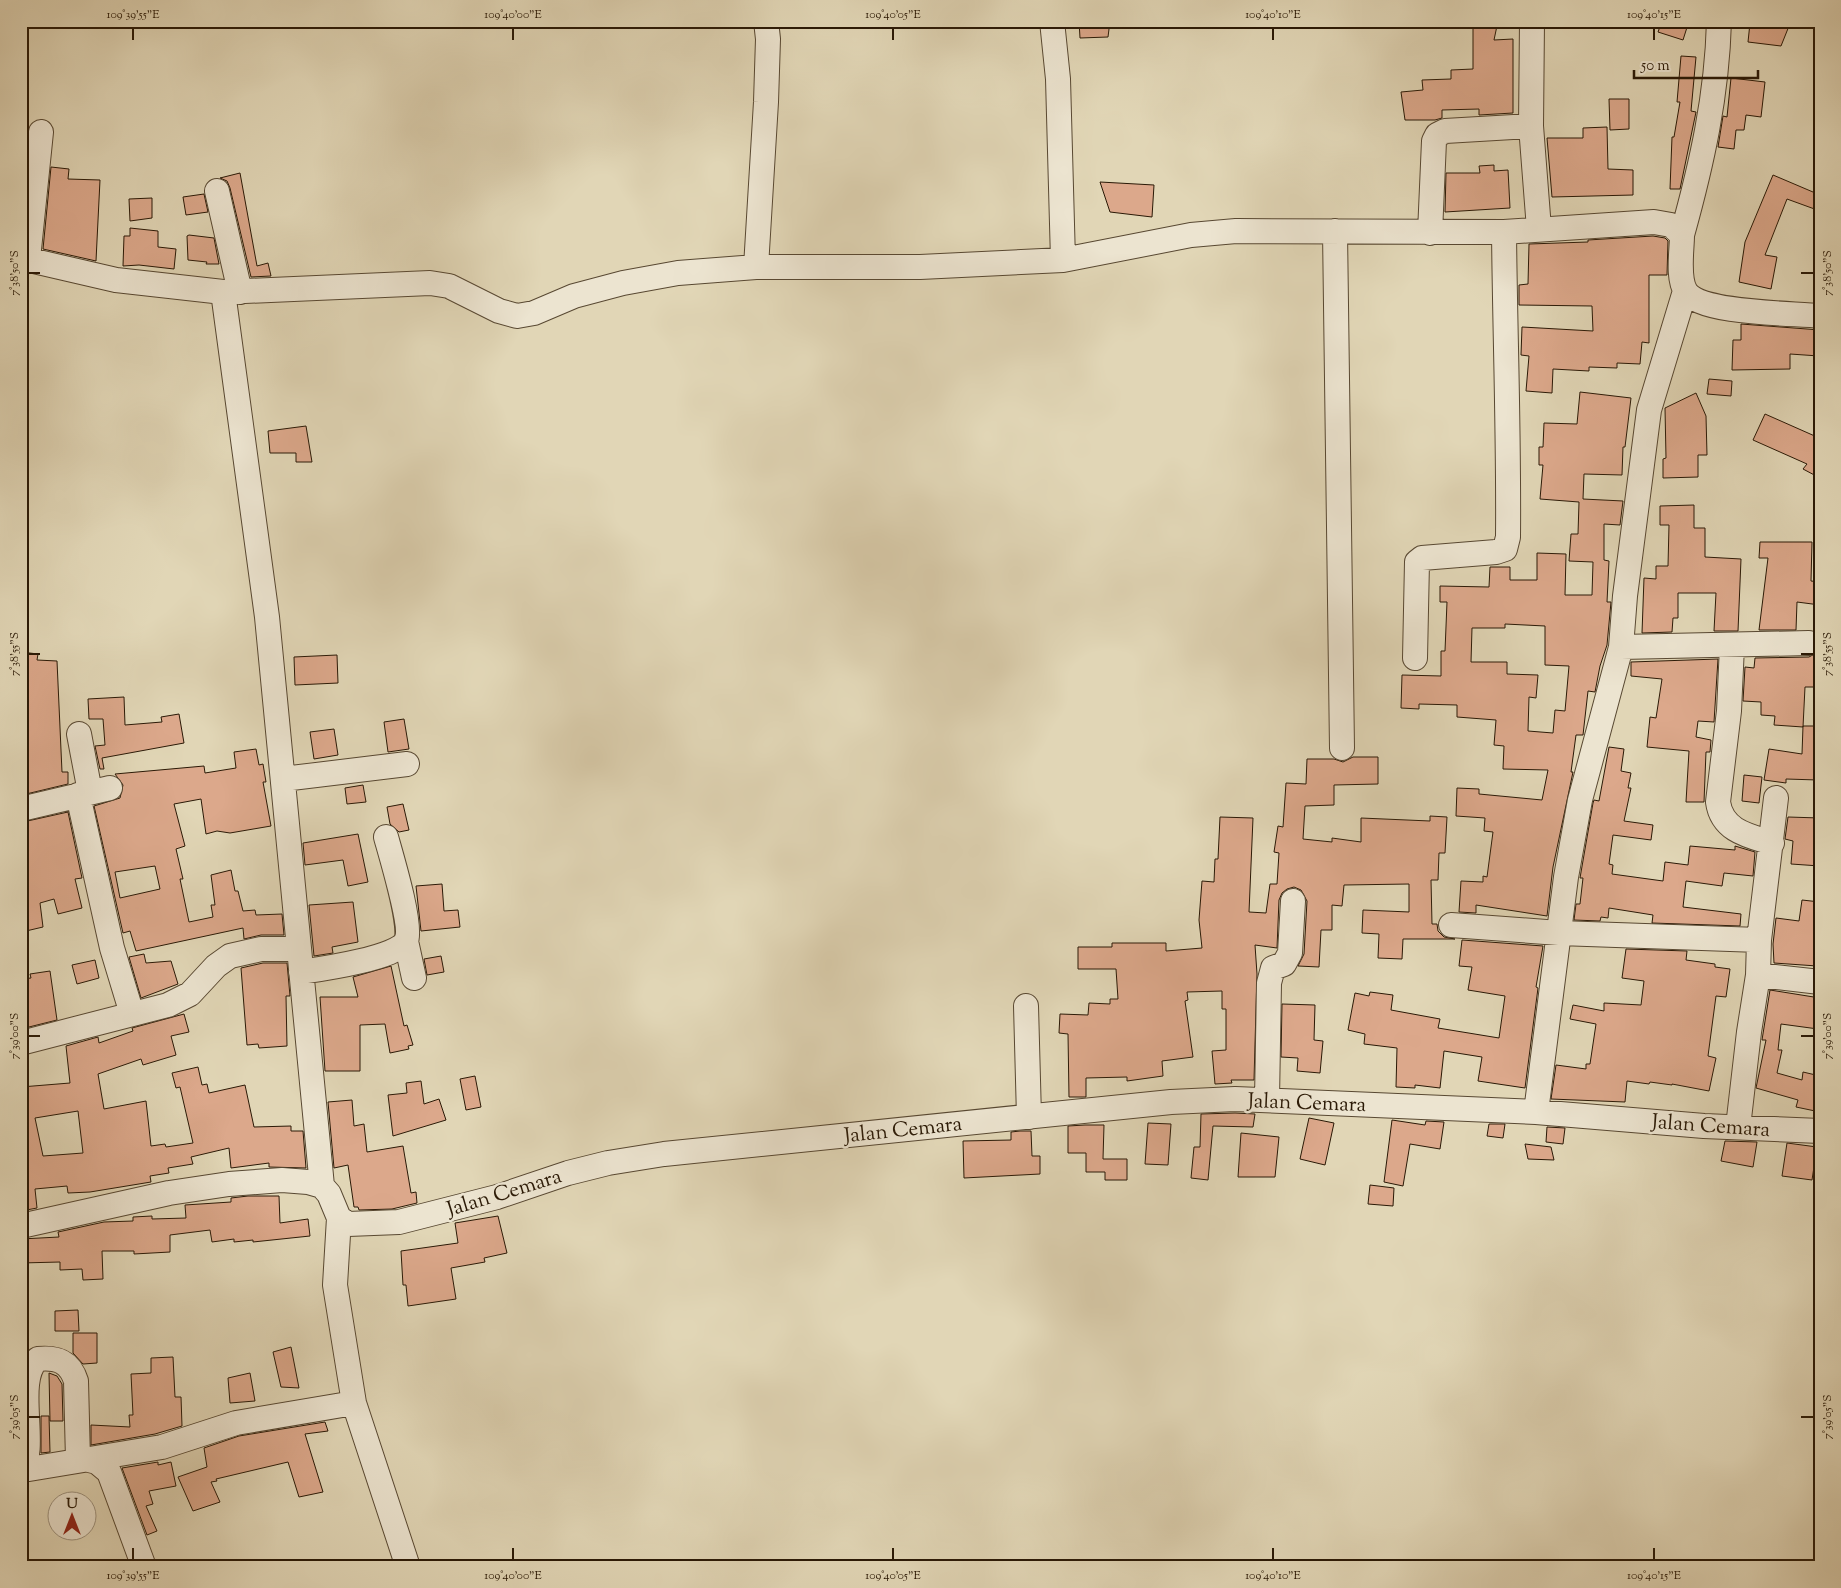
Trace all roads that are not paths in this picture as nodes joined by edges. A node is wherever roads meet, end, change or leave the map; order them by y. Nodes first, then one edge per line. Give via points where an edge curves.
1 (766, 21) edge
2 (1052, 21) edge
3 (1532, 21) edge
4 (1720, 21) edge
5 (1531, 126) junction
6 (41, 132) dead end
7 (217, 191) dead end
8 (1539, 230) junction
9 (1335, 231) junction
10 (1504, 232) junction
11 (1430, 233) junction
12 (1682, 235) junction
13 (25, 258) edge
14 (1063, 260) junction
15 (756, 267) junction
16 (1686, 291) junction
17 (231, 292) junction
18 (1820, 316) edge
19 (1810, 643) dead end
20 (1732, 646) junction
21 (1621, 647) junction
22 (1415, 658) dead end
23 (79, 734) dead end
24 (1342, 748) dead end
25 (408, 764) dead end
26 (283, 779) junction
27 (93, 792) junction
28 (1776, 798) dead end
29 (21, 809) edge
30 (386, 837) dead end
31 (1772, 843) junction
32 (1293, 901) dead end
33 (1451, 925) dead end
34 (1559, 933) junction
35 (1759, 940) junction
36 (406, 941) junction
37 (299, 949) junction
38 (301, 972) junction
39 (1758, 975) junction
40 (414, 978) dead end
41 (1820, 982) edge
42 (1026, 1006) dead end
43 (132, 1014) junction
44 (21, 1043) edge
45 (1267, 1100) junction
46 (1536, 1112) junction
47 (1029, 1117) junction
48 (1738, 1128) junction
49 (1820, 1131) edge
50 (322, 1186) junction
51 (339, 1218) junction
52 (21, 1226) edge
53 (354, 1403) junction
54 (83, 1460) junction
55 (22, 1470) edge
56 (144, 1567) edge
57 (408, 1567) edge

1 - 15 street via 766,93
2 - 14 street via 1058,79
3 - 5 street
4 - 12 street via 1716,82 1702,162
5 - 8 street
5 - 11 street via 1445,131 1437,135 1434,141
6 - 13 street
7 - 17 street
8 - 10 street
8 - 12 street via 1654,222 1671,225
9 - 11 street
9 - 14 street via 1236,230
9 - 24 street
10 - 11 street
10 - 22 street via 1510,432 1508,537 1505,548 1496,552 1422,558 1417,562
12 - 16 street via 1681,273
13 - 17 street via 116,280
14 - 15 street via 920,267
15 - 17 street via 678,272 623,283 517,316 499,312 449,286 430,283
16 - 18 street via 1696,301 1719,308
16 - 21 street via 1649,410
17 - 26 street
19 - 20 street
20 - 21 street
20 - 31 street via 1719,811 1724,821 1742,834
21 - 34 street via 1580,800
23 - 27 street
25 - 26 street
26 - 37 street
27 - 29 street
27 - 43 street via 112,948
28 - 31 street
30 - 36 street via 406,920
31 - 35 street
32 - 45 street via 1290,953 1284,964 1273,968 1269,983
33 - 34 street
34 - 35 street
34 - 46 street
35 - 39 street
36 - 38 street via 384,955
36 - 40 street
37 - 38 street
37 - 43 street via 261,949 230,956 190,994 168,1005
38 - 50 street
39 - 41 street
39 - 48 street
42 - 47 street
43 - 44 street
45 - 46 street, Jalan Cemara
45 - 47 street, Jalan Cemara via 1171,1102
46 - 48 street, Jalan Cemara
47 - 51 street, Jalan Cemara via 646,1157 568,1173 497,1197 399,1222 348,1224
48 - 49 street, Jalan Cemara
50 - 51 street
50 - 52 street via 282,1180 229,1184 169,1193
51 - 53 street via 336,1285
53 - 54 street via 236,1423 162,1447
53 - 57 street
54 - 55 street
54 - 55 street via 73,1370 56,1359 38,1359 28,1374 26,1448
54 - 56 street via 97,1462 108,1472

